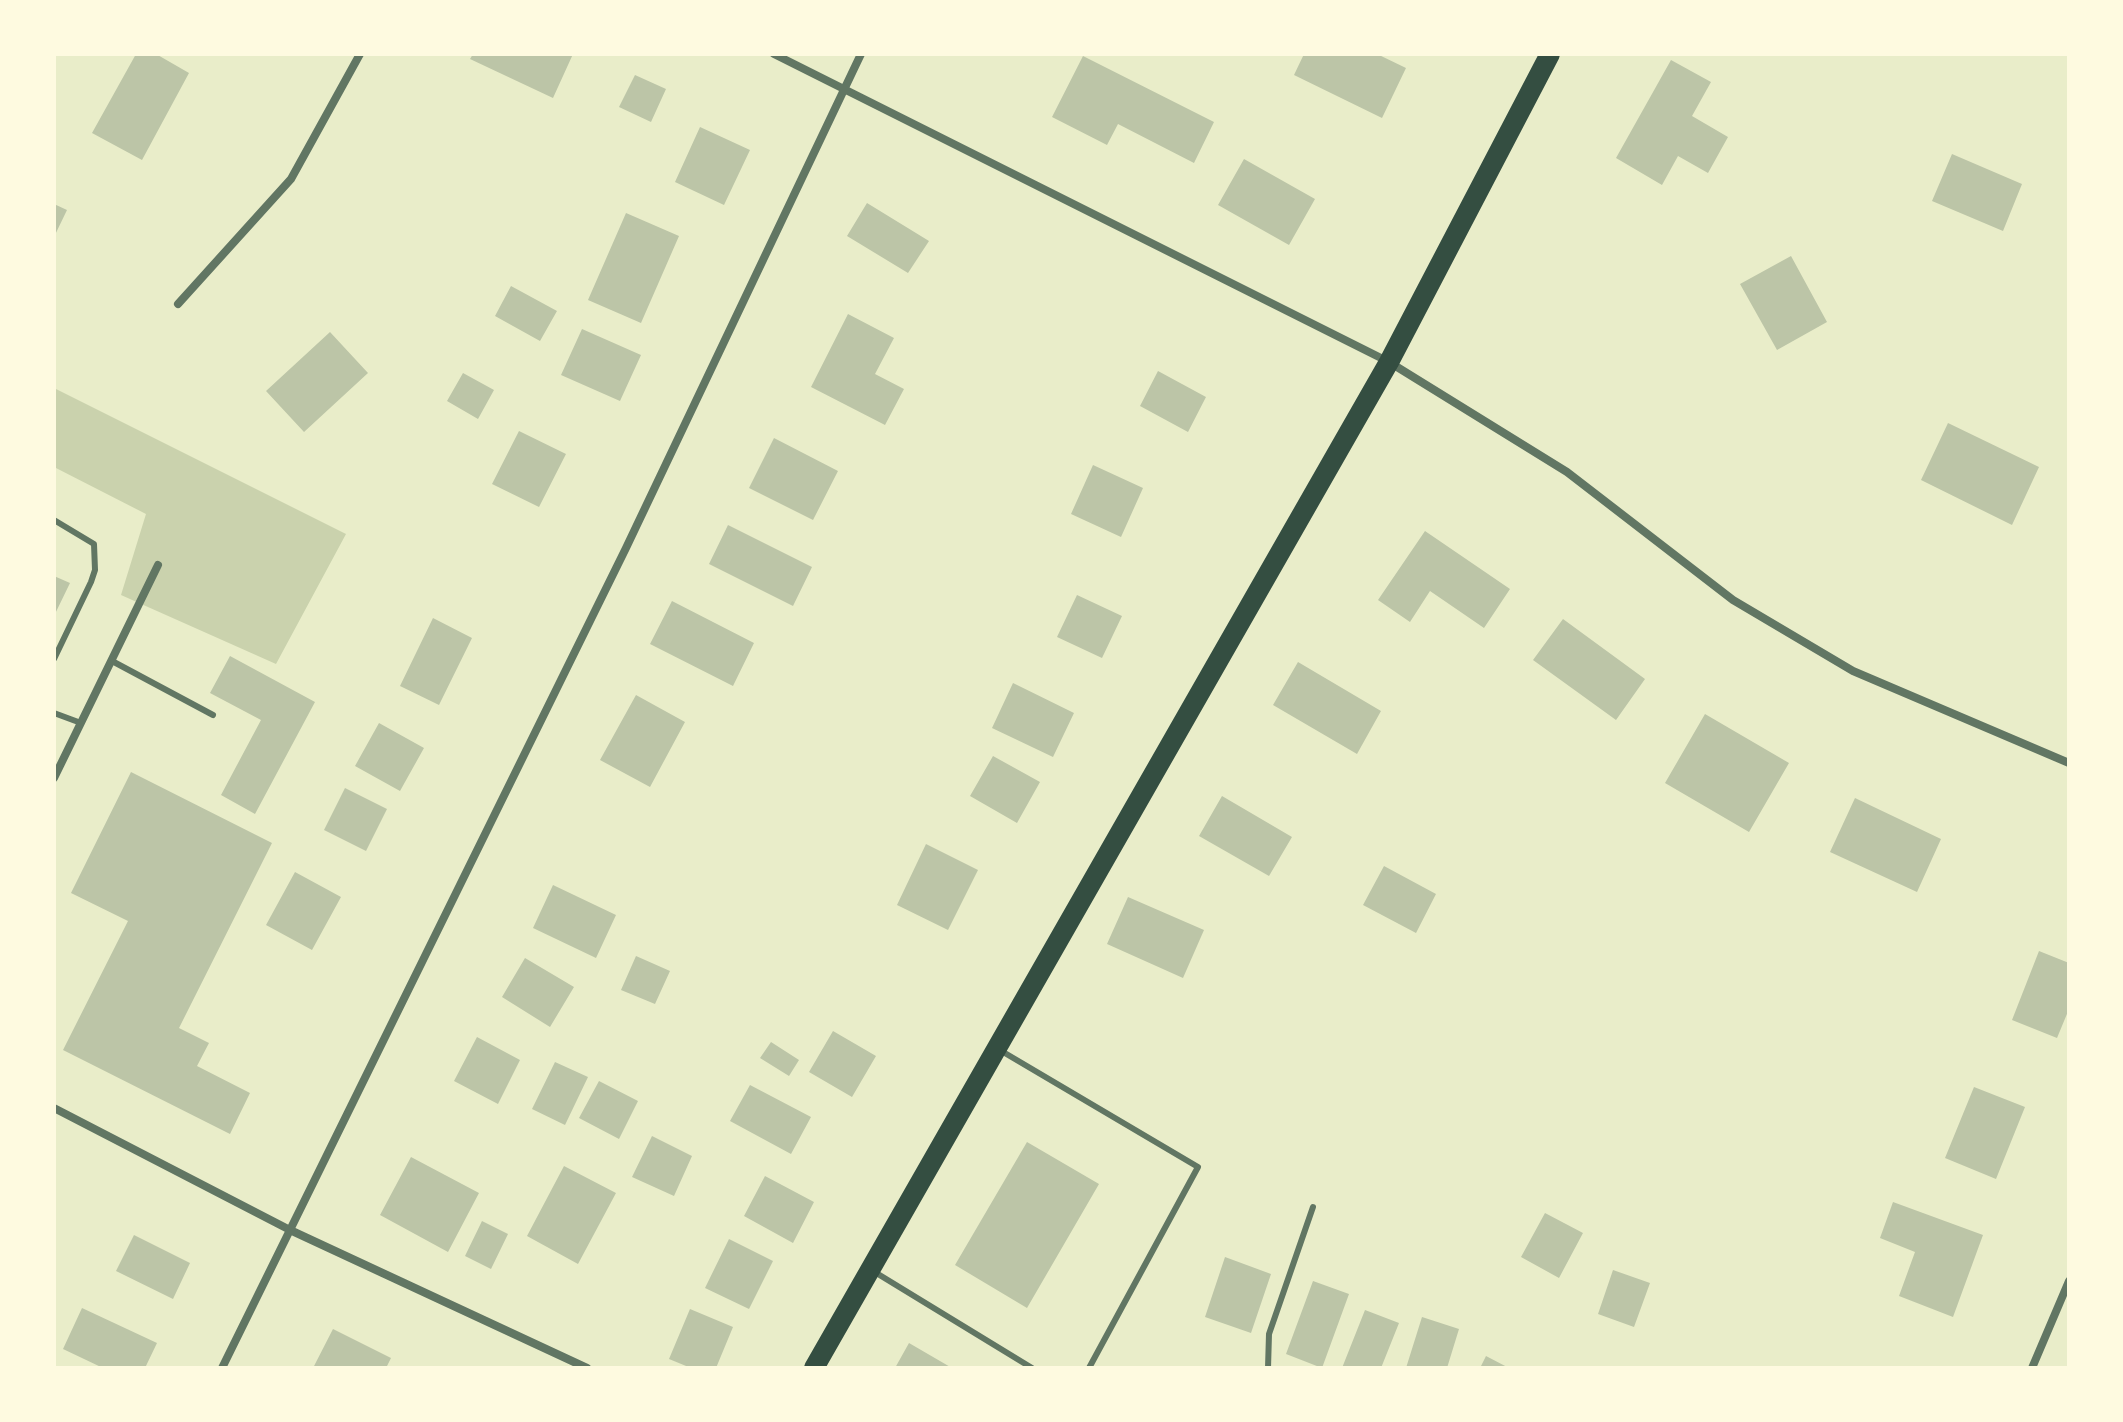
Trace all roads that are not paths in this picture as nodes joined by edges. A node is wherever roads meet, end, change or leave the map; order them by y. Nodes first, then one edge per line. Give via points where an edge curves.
1 (360, 54) edge
2 (774, 54) edge
3 (861, 54) edge
4 (1550, 54) edge
5 (844, 87) junction
6 (178, 304) dead end
7 (1389, 362) junction
8 (54, 520) edge
9 (158, 565) dead end
10 (54, 659) edge
11 (112, 661) junction
12 (54, 713) edge
13 (213, 715) dead end
14 (81, 723) junction
15 (2069, 763) edge
16 (54, 778) edge
17 (996, 1048) junction
18 (54, 1108) edge
19 (1313, 1207) dead end
20 (290, 1230) junction
21 (870, 1269) junction
22 (2069, 1281) edge
23 (222, 1368) edge
24 (587, 1368) edge
25 (814, 1368) edge
26 (1032, 1368) edge
27 (1089, 1368) edge
28 (1268, 1368) edge
29 (2032, 1368) edge

1 - 6 street via 291,179
2 - 5 street
3 - 5 street
4 - 7 main road
5 - 7 street
5 - 20 street via 562,678
7 - 15 street via 1567,472 1733,600 1853,671
7 - 17 main road
8 - 10 lane via 94,544 95,570
9 - 11 street
11 - 13 lane
11 - 14 street
12 - 14 lane
14 - 16 street
17 - 21 main road
17 - 27 lane via 1198,1167
18 - 20 street
19 - 28 lane via 1269,1334
20 - 23 street
20 - 24 street
21 - 25 main road
21 - 26 lane
22 - 29 street

